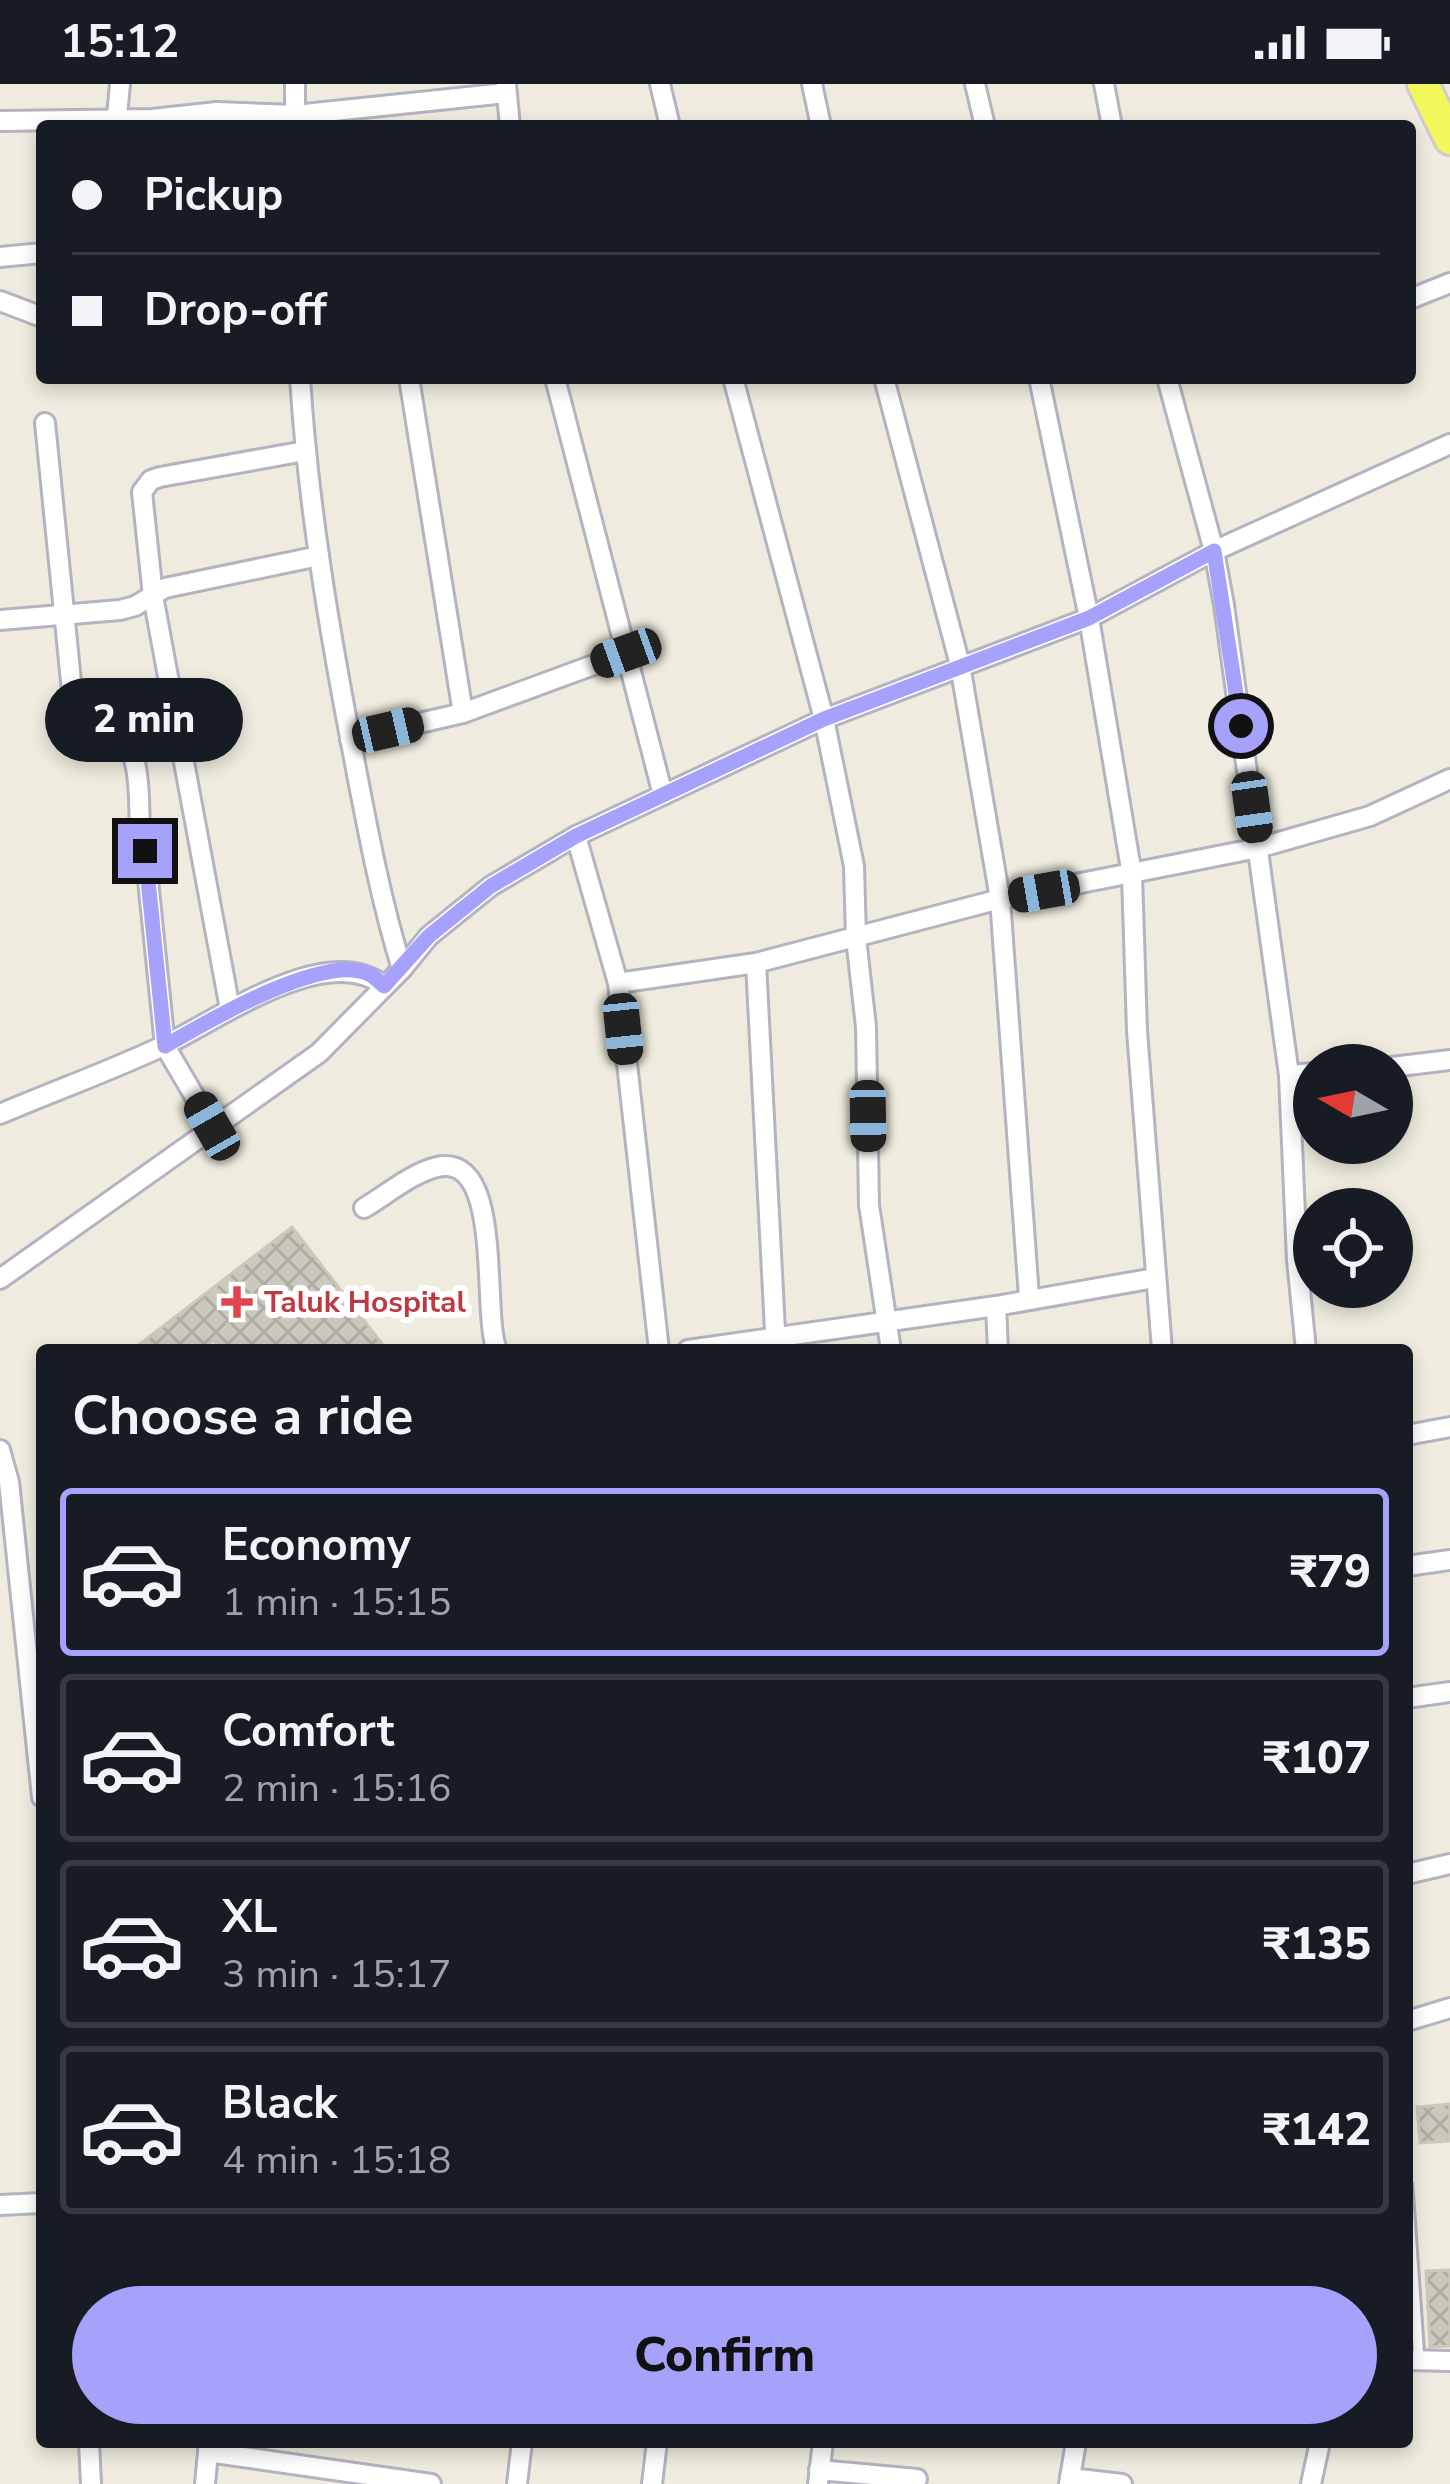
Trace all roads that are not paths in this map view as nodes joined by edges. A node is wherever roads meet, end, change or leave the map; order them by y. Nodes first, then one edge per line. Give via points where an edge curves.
1 (119, 84) edge
2 (296, 84) edge
3 (660, 84) edge
4 (812, 84) edge
5 (975, 84) edge
6 (1104, 84) edge
7 (1423, 84) edge
8 (506, 89) edge
9 (216, 119) edge
10 (116, 120) edge
11 (128, 120) edge
12 (295, 120) edge
13 (509, 120) edge
14 (669, 120) edge
15 (820, 120) edge
16 (984, 120) edge
17 (1111, 120) edge
18 (0, 121) edge
19 (36, 121) edge
20 (1450, 139) edge
21 (36, 254) edge
22 (0, 257) edge
23 (1450, 283) edge
24 (1416, 297) edge
25 (0, 301) edge
26 (36, 315) edge
27 (300, 384) edge
28 (410, 384) edge
29 (557, 384) edge
30 (736, 384) edge
31 (886, 384) edge
32 (1040, 384) edge
33 (1169, 384) edge
34 (45, 423) dead end
35 (1450, 444) edge
36 (304, 451) junction
37 (1214, 551) junction
38 (319, 556) junction
39 (153, 596) junction
40 (64, 614) junction
41 (1089, 618) junction
42 (0, 620) edge
43 (626, 653) junction
44 (960, 665) junction
45 (463, 713) junction
46 (824, 719) junction
47 (350, 739) junction
48 (1450, 779) edge
49 (663, 795) junction
50 (140, 826) dead end
51 (576, 836) junction
52 (1258, 848) junction
53 (145, 851) dead end
54 (1132, 874) junction
55 (1000, 899) junction
56 (856, 938) junction
57 (756, 963) junction
58 (402, 969) junction
59 (618, 983) junction
60 (384, 986) junction
61 (230, 1010) junction
62 (165, 1046) junction
63 (1450, 1060) edge
64 (1413, 1064) edge
65 (1289, 1075) junction
66 (1293, 1075) edge
67 (0, 1114) edge
68 (212, 1126) junction
69 (364, 1208) dead end
70 (1154, 1278) junction
71 (0, 1279) edge
72 (1029, 1297) junction
73 (996, 1306) junction
74 (886, 1320) junction
75 (776, 1342) edge
76 (496, 1344) edge
77 (658, 1344) edge
78 (890, 1344) edge
79 (998, 1344) edge
80 (1161, 1344) edge
81 (1305, 1344) edge
82 (1450, 1427) edge
83 (1413, 1434) edge
84 (0, 1450) edge
85 (1450, 1560) edge
86 (1413, 1565) edge
87 (1450, 1692) edge
88 (1413, 1697) edge
89 (36, 1741) edge
90 (1450, 1864) edge
91 (1413, 1873) edge
92 (1450, 2008) edge
93 (1413, 2019) edge
94 (36, 2203) edge
95 (0, 2205) edge
96 (1413, 2360) edge
97 (1450, 2361) edge
98 (89, 2448) edge
99 (208, 2448) edge
100 (214, 2448) edge
101 (521, 2448) edge
102 (655, 2448) edge
103 (1075, 2448) edge
104 (1319, 2448) edge
105 (818, 2477) edge
106 (917, 2479) dead end
107 (1070, 2481) edge
108 (91, 2484) edge
109 (205, 2484) edge
110 (431, 2484) edge
111 (517, 2484) edge
112 (652, 2484) edge
113 (1122, 2484) edge
114 (1311, 2484) edge

1 - 10 street
2 - 12 street
3 - 14 street
4 - 15 street
5 - 16 street
6 - 17 street
7 - 20 main road
8 - 12 street
8 - 13 street
9 - 11 street
9 - 12 street
18 - 19 street
21 - 22 street
23 - 24 street
25 - 26 street
27 - 36 street
28 - 45 street
29 - 43 street
30 - 46 street
31 - 44 street
32 - 41 street
33 - 37 street
34 - 40 street
35 - 37 street
36 - 38 street
36 - 39 street via 151,480 142,500
37 - 41 street
37 - 52 street
38 - 39 street
38 - 47 street
39 - 40 street via 120,610
39 - 61 street
40 - 42 street
40 - 50 street via 74,711 130,749
41 - 44 street
41 - 54 street
43 - 45 street
43 - 49 street
44 - 46 street
44 - 55 street
45 - 47 street
46 - 49 street
46 - 56 street via 854,866
47 - 58 street
48 - 52 street via 1370,816
49 - 51 street
51 - 58 street via 491,886
51 - 59 street
52 - 54 street
52 - 65 street
53 - 62 street
54 - 55 street
54 - 70 street
55 - 56 street
55 - 72 street
56 - 57 street
56 - 74 street via 869,1205
57 - 59 street
57 - 75 street
58 - 60 street
59 - 77 street
60 - 61 street via 347,970
60 - 68 street via 319,1052
61 - 62 street
62 - 67 street
62 - 68 street
63 - 64 street
65 - 66 street
65 - 81 street
68 - 71 street
69 - 76 street via 431,1168 465,1172 479,1196
70 - 72 street
70 - 80 street
72 - 73 street
73 - 74 street
73 - 79 street
74 - 75 street
74 - 78 street
82 - 83 street
84 - 89 street
85 - 86 street
87 - 88 street
90 - 91 street
92 - 93 street
94 - 95 street
96 - 97 street
98 - 108 street
99 - 109 street
100 - 110 street
101 - 111 street
102 - 112 street
103 - 107 street
104 - 114 street
105 - 106 street
107 - 113 street

